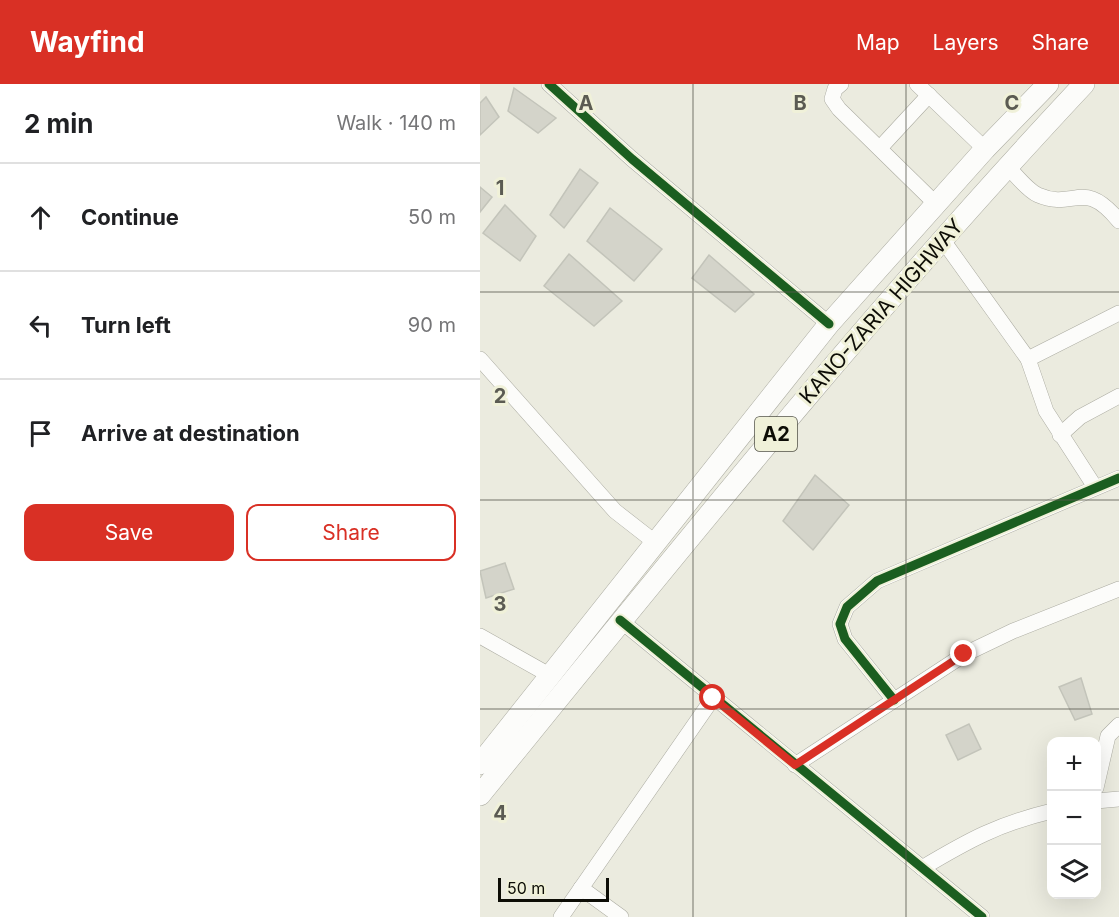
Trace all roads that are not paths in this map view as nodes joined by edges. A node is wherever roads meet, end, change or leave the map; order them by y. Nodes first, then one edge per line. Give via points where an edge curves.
1 (549, 84) edge
2 (841, 84) edge
3 (917, 84) edge
4 (1048, 84) edge
5 (1084, 84) edge
6 (929, 95) junction
7 (879, 148) junction
8 (985, 148) junction
9 (1007, 166) junction
10 (936, 204) junction
11 (1119, 221) edge
12 (942, 239) junction
13 (1119, 313) edge
14 (829, 324) junction
15 (480, 359) edge
16 (1028, 359) junction
17 (1119, 396) edge
18 (1060, 435) junction
19 (1119, 478) edge
20 (1095, 488) junction
21 (656, 543) junction
22 (1119, 589) edge
23 (620, 620) junction
24 (480, 636) edge
25 (551, 676) junction
26 (713, 698) junction
27 (894, 700) junction
28 (1119, 725) edge
29 (480, 764) edge
30 (1101, 764) edge
31 (795, 765) junction
32 (480, 795) edge
33 (1119, 799) edge
34 (1101, 801) edge
35 (1047, 812) edge
36 (922, 868) junction
37 (581, 888) junction
38 (566, 915) edge
39 (621, 917) edge
40 (982, 917) edge

1 - 14 street
2 - 7 street via 832,99
3 - 6 street
4 - 8 highway, KANO-ZARIA HIGHWAY / A2
5 - 9 highway, KANO-ZARIA HIGHWAY / A2
6 - 7 street
6 - 8 street
7 - 10 street
8 - 10 highway, KANO-ZARIA HIGHWAY / A2
9 - 11 street via 1038,195 1091,197 1106,205
9 - 12 highway, KANO-ZARIA HIGHWAY / A2
10 - 14 highway, KANO-ZARIA HIGHWAY / A2
12 - 16 street
12 - 23 highway, KANO-ZARIA HIGHWAY / A2
13 - 16 street
14 - 21 highway, KANO-ZARIA HIGHWAY / A2
15 - 21 street via 615,511
16 - 18 street via 1046,411
17 - 18 street via 1080,417
18 - 20 street
19 - 20 street
20 - 27 street via 877,581 847,607 840,624 845,639
21 - 25 highway, KANO-ZARIA HIGHWAY / A2
22 - 27 street via 964,654
23 - 26 street
23 - 32 highway, KANO-ZARIA HIGHWAY / A2
24 - 25 street
25 - 29 highway, KANO-ZARIA HIGHWAY / A2
26 - 31 street
26 - 37 street
27 - 31 street
28 - 30 street via 1107,736
31 - 36 street
33 - 34 street
35 - 36 street via 1011,821 970,839
36 - 40 street
37 - 38 street
37 - 39 street

